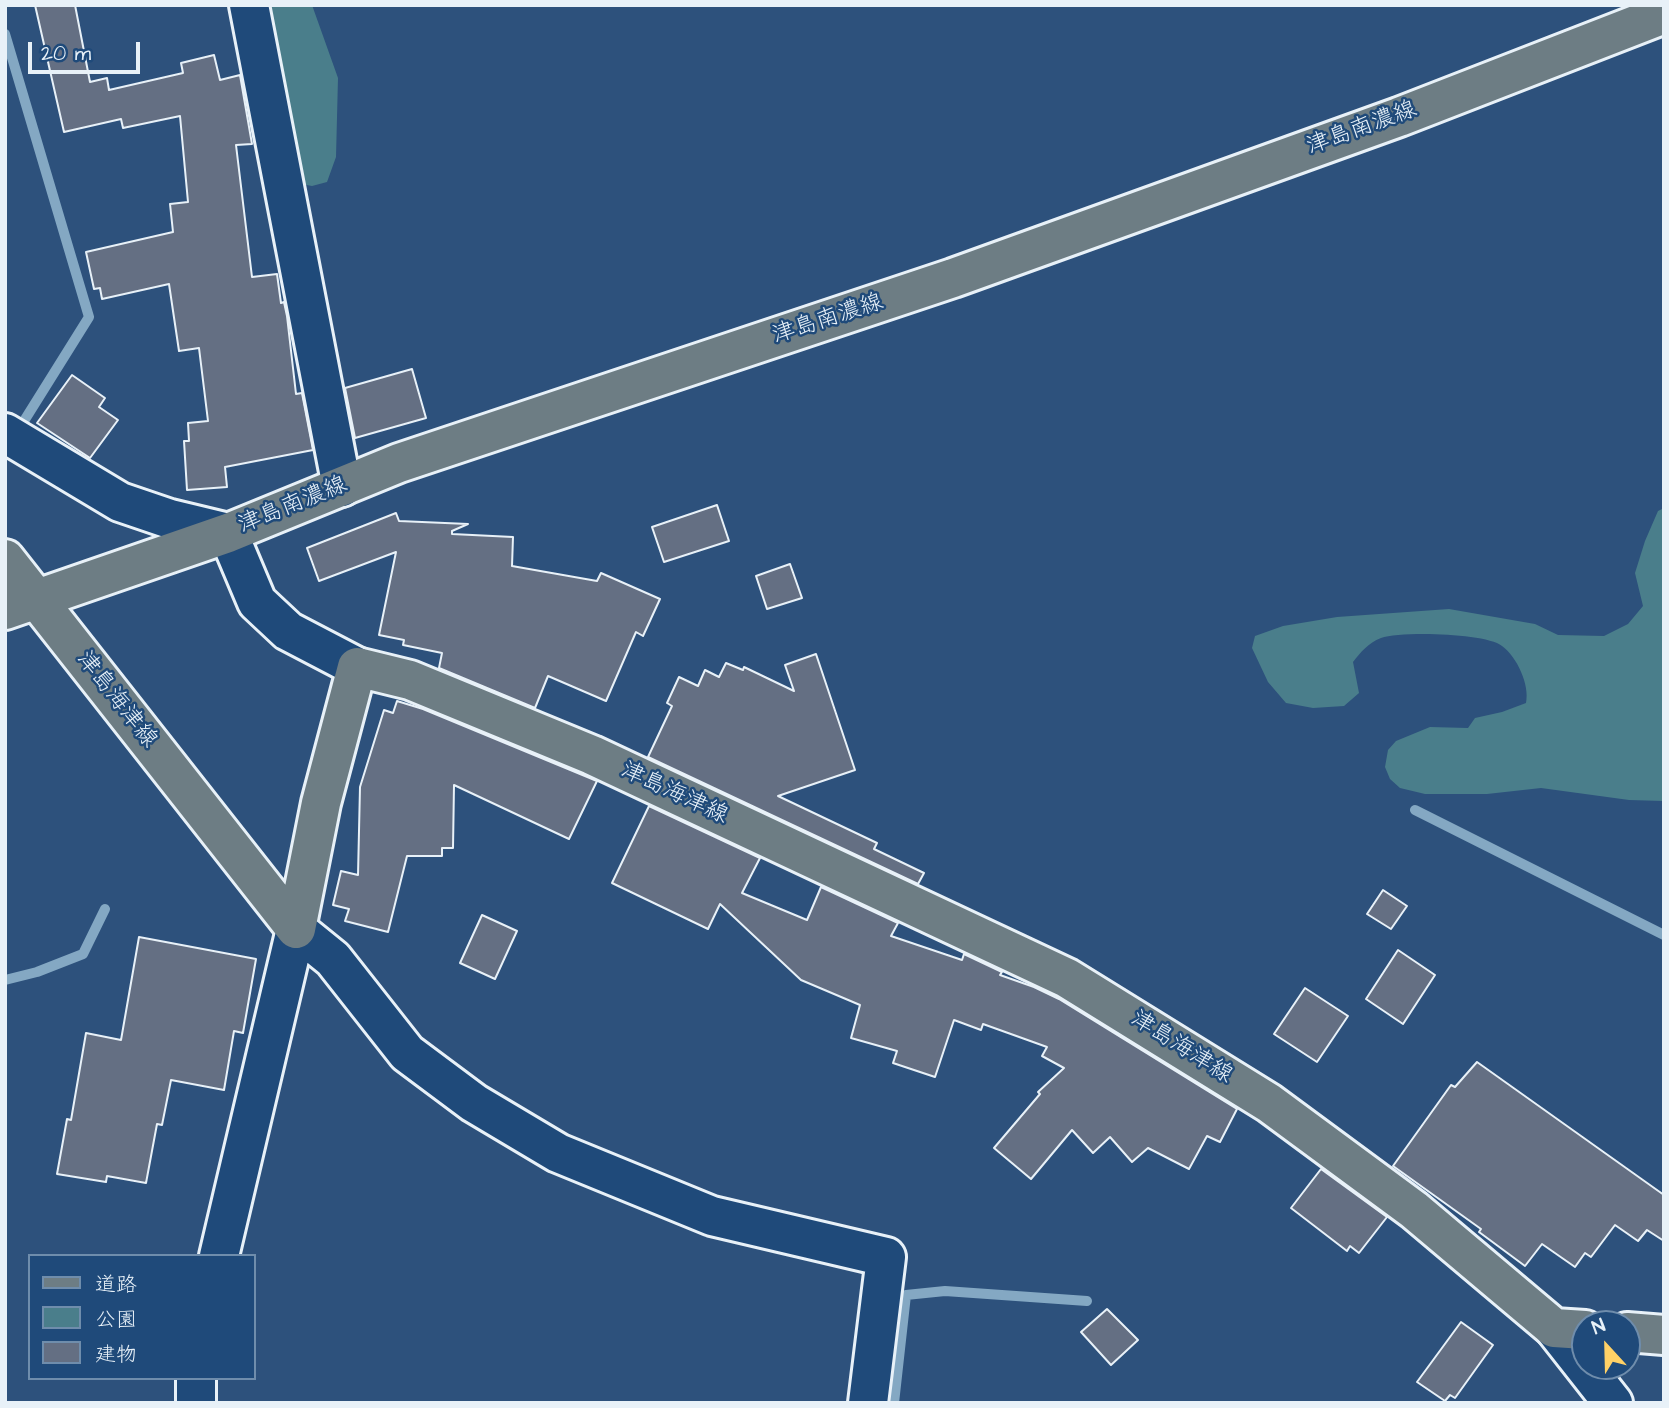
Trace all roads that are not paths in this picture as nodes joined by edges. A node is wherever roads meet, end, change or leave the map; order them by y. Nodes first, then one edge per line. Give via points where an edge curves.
1 (249, 5) edge
2 (1664, 13) edge
3 (5, 433) edge
4 (342, 487) junction
5 (228, 533) junction
6 (5, 559) edge
7 (21, 604) edge
8 (357, 667) junction
9 (296, 929) junction
10 (219, 1254) edge
11 (1570, 1329) edge
12 (1641, 1333) edge
13 (1664, 1335) edge
14 (196, 1380) edge
15 (196, 1403) edge
16 (868, 1403) edge
17 (1613, 1403) edge

1 - 4 street
2 - 4 main road, 津島南濃線 via 1399,117 953,278 399,463
3 - 5 street via 120,502
4 - 5 main road, 津島南濃線
5 - 7 main road, 津島南濃線
5 - 8 street via 257,602 288,631
6 - 7 main road
7 - 9 main road, 津島海津線
8 - 9 main road via 321,803
8 - 11 main road, 津島海津線 via 410,680 592,755 1067,978 1269,1103
9 - 10 street
9 - 16 street via 333,959 407,1053 474,1103 558,1153 712,1216 886,1256
11 - 17 street
12 - 13 main road
14 - 15 street

